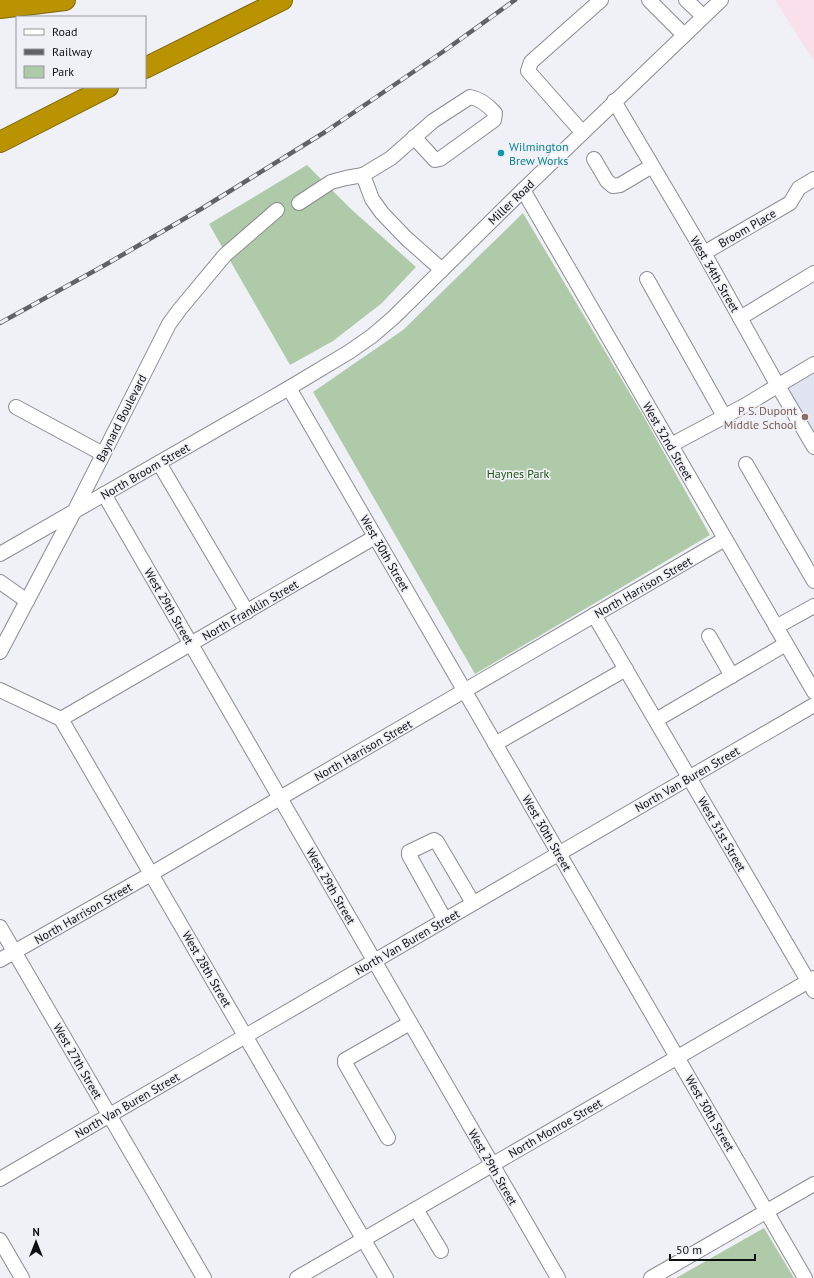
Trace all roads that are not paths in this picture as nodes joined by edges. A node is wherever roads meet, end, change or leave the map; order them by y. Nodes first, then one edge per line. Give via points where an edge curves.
1 (65, 0) edge
2 (282, 0) edge
3 (601, 0) edge
4 (649, 0) edge
5 (686, 0) edge
6 (721, 0) edge
7 (0, 8) edge
8 (703, 16) junction
9 (684, 35) junction
10 (146, 68) edge
11 (106, 88) edge
12 (614, 101) junction
13 (582, 132) junction
14 (414, 138) junction
15 (0, 142) edge
16 (594, 159) dead end
17 (652, 166) junction
18 (363, 175) junction
19 (814, 179) edge
20 (523, 190) junction
21 (299, 203) dead end
22 (276, 210) dead end
23 (704, 253) junction
24 (442, 270) junction
25 (814, 273) edge
26 (647, 279) dead end
27 (740, 318) junction
28 (814, 364) edge
29 (778, 386) junction
30 (289, 388) junction
31 (16, 407) dead end
32 (724, 416) junction
33 (671, 445) junction
34 (814, 447) edge
35 (103, 454) junction
36 (159, 463) junction
37 (746, 464) dead end
38 (104, 494) junction
39 (75, 510) junction
40 (375, 536) junction
41 (725, 539) junction
42 (0, 554) edge
43 (814, 581) edge
44 (0, 582) edge
45 (27, 601) junction
46 (814, 606) edge
47 (247, 612) junction
48 (594, 615) junction
49 (776, 627) junction
50 (709, 636) dead end
51 (786, 644) junction
52 (191, 645) junction
53 (0, 652) edge
54 (626, 669) junction
55 (732, 676) junction
56 (0, 690) edge
57 (465, 690) junction
58 (814, 692) edge
59 (814, 705) edge
60 (62, 719) junction
61 (656, 720) junction
62 (495, 744) junction
63 (689, 777) junction
64 (280, 798) junction
65 (559, 853) junction
66 (151, 874) junction
67 (473, 903) junction
68 (445, 920) junction
69 (0, 927) edge
70 (14, 952) junction
71 (0, 960) edge
72 (374, 961) junction
73 (812, 984) edge
74 (410, 1023) junction
75 (246, 1037) junction
76 (677, 1058) junction
77 (109, 1115) junction
78 (388, 1138) dead end
79 (492, 1165) junction
80 (0, 1179) edge
81 (814, 1184) edge
82 (416, 1209) junction
83 (766, 1211) junction
84 (364, 1239) junction
85 (0, 1240) edge
86 (441, 1251) dead end
87 (22, 1278) edge
88 (204, 1278) edge
89 (297, 1278) edge
90 (386, 1278) edge
91 (558, 1278) edge
92 (651, 1278) edge
93 (805, 1278) edge

1 - 7 highway
2 - 10 highway
3 - 13 street via 531,62 528,71
4 - 9 street
5 - 8 street
6 - 8 street, Miller Road
8 - 9 street, Miller Road
9 - 12 street, Miller Road
11 - 15 highway
12 - 13 street, Miller Road
12 - 17 street, West 34th Street
13 - 20 street, Miller Road
14 - 14 street via 433,121 470,97 488,105 495,114 494,120 440,159 435,160
14 - 18 street via 391,158
16 - 17 street via 612,186 620,185
17 - 23 street, West 34th Street
18 - 21 street via 331,182
18 - 24 street via 372,200 382,213
19 - 23 street, Broom Place via 799,188 790,203
20 - 24 street, Miller Road
20 - 33 street, West 32nd Street
22 - 35 street, Baynard Boulevard via 225,255 169,324
23 - 27 street, West 34th Street
24 - 30 street, Miller Road via 372,336
25 - 27 street
26 - 32 street
27 - 29 street, West 34th Street
28 - 29 street
29 - 32 street
29 - 34 street, West 34th Street
30 - 36 street, North Broom Street
30 - 40 street, West 30th Street
31 - 35 street
32 - 33 street
33 - 41 street, West 32nd Street
35 - 39 street, Baynard Boulevard
36 - 38 street, North Broom Street
36 - 47 street
37 - 43 street
38 - 39 street, North Broom Street
38 - 52 street, West 29th Street
39 - 42 street, North Broom Street
39 - 45 street, Baynard Boulevard
40 - 47 street, North Franklin Street
40 - 57 street, West 30th Street
41 - 48 street, North Harrison Street
41 - 49 street, West 32nd Street
44 - 45 street
45 - 53 street, Baynard Boulevard
46 - 49 street
47 - 52 street, North Franklin Street
48 - 54 street, West 31st Street
48 - 57 street, North Harrison Street
49 - 51 street, West 32nd Street
50 - 55 street
51 - 55 street
51 - 58 street, West 32nd Street
52 - 60 street, North Franklin Street
52 - 64 street, West 29th Street
54 - 61 street, West 31st Street
54 - 62 street
55 - 61 street
56 - 60 street
57 - 62 street, West 30th Street
57 - 64 street, North Harrison Street
59 - 63 street, North Van Buren Street
60 - 66 street, West 28th Street
61 - 63 street, West 31st Street
62 - 65 street, West 30th Street
63 - 65 street, North Van Buren Street
63 - 73 street, West 31st Street
64 - 66 street, North Harrison Street
64 - 72 street, West 29th Street
65 - 67 street, North Van Buren Street
65 - 76 street, West 30th Street
66 - 70 street, North Harrison Street
66 - 75 street, West 28th Street
67 - 68 street, North Van Buren Street
67 - 68 street via 437,842 434,840 409,852
68 - 72 street, North Van Buren Street
69 - 70 street, West 27th Street
70 - 71 street, North Harrison Street
70 - 77 street, West 27th Street
72 - 74 street, West 29th Street
72 - 75 street, North Van Buren Street
73 - 76 street, North Monroe Street
74 - 78 street via 345,1060
74 - 79 street, West 29th Street
75 - 77 street, North Van Buren Street
75 - 84 street, West 28th Street
76 - 79 street, North Monroe Street
76 - 83 street, West 30th Street
77 - 80 street, North Van Buren Street
77 - 88 street, West 27th Street
79 - 82 street, North Monroe Street
79 - 91 street, West 29th Street
81 - 83 street
82 - 84 street, North Monroe Street
82 - 86 street
83 - 92 street
83 - 93 street, West 30th Street
84 - 89 street, North Monroe Street
84 - 90 street, West 28th Street
85 - 87 street

